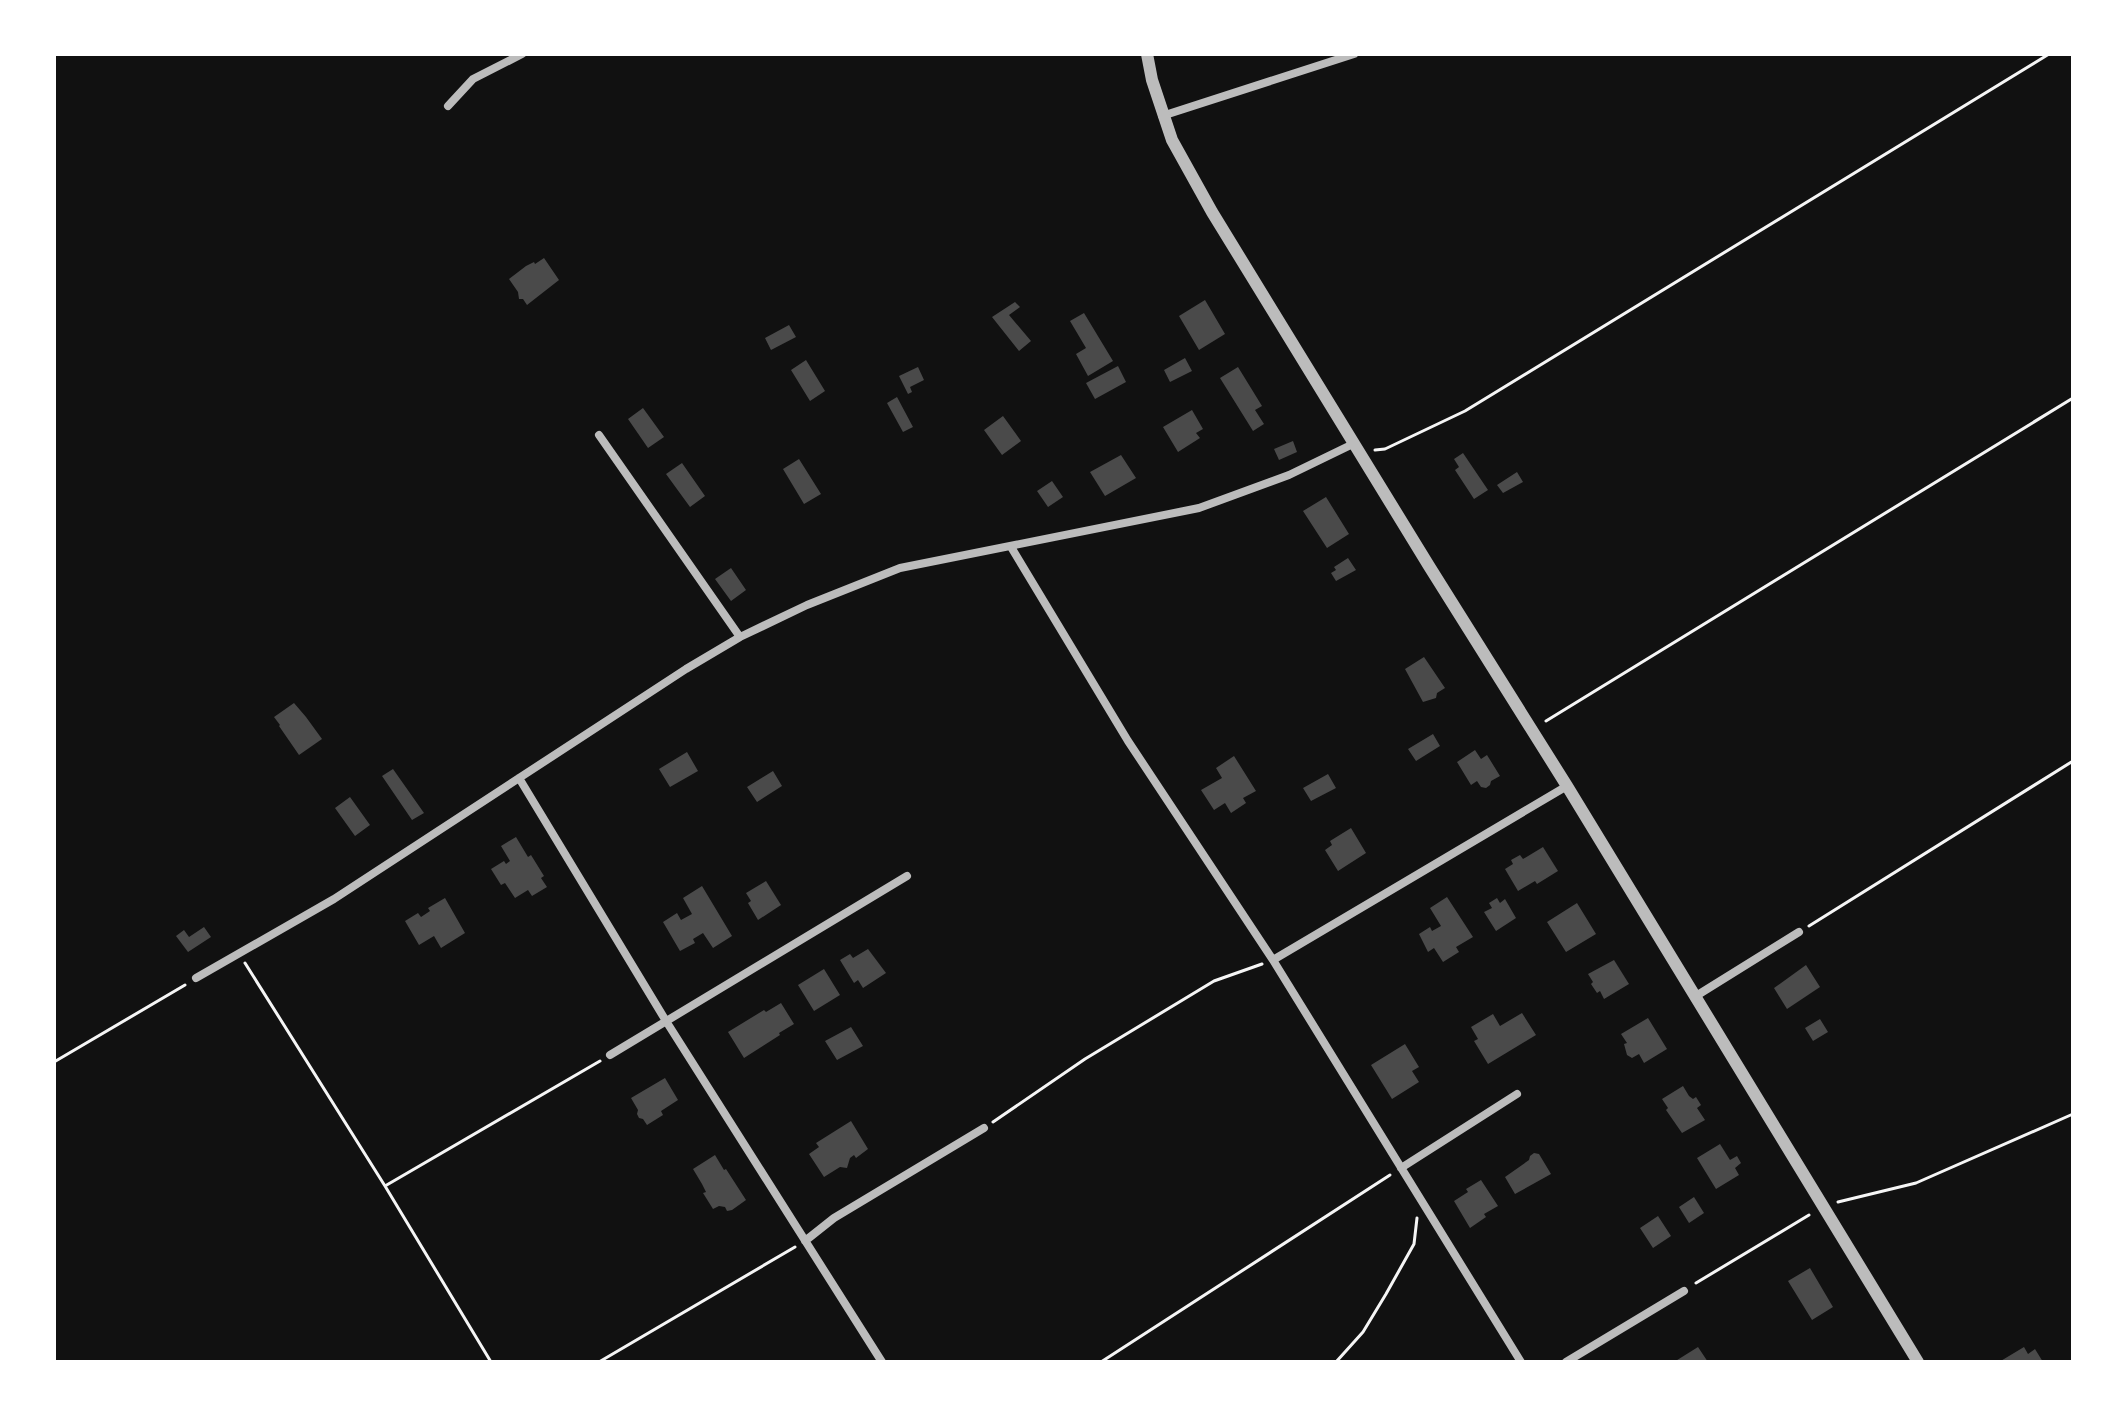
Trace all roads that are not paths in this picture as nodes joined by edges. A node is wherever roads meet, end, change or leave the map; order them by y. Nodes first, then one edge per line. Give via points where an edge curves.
1 (522, 54) edge
2 (1147, 54) edge
3 (1354, 54) edge
4 (448, 106) dead end
5 (1162, 116) junction
6 (599, 435) dead end
7 (1357, 446) junction
8 (1011, 547) junction
9 (740, 637) junction
10 (519, 778) junction
11 (1567, 786) junction
12 (907, 876) dead end
13 (1799, 932) road end
14 (1273, 960) junction
15 (196, 978) road end
16 (1696, 996) junction
17 (666, 1021) junction
18 (610, 1055) road end
19 (1517, 1094) dead end
20 (984, 1128) road end
21 (1401, 1168) junction
22 (805, 1241) junction
23 (1684, 1291) road end
24 (882, 1362) edge
25 (1521, 1362) edge
26 (1566, 1362) edge
27 (1918, 1362) edge

1 - 4 street via 473,79
2 - 5 street
3 - 5 street
5 - 7 street via 1212,212
6 - 9 street
7 - 8 street via 1199,508
7 - 11 street
8 - 9 street via 900,568
8 - 14 street via 1128,741
9 - 10 street
10 - 15 street via 334,899
10 - 17 street
11 - 14 street
11 - 16 street
12 - 17 street
13 - 16 street
14 - 21 street
16 - 27 street
17 - 18 street
17 - 22 street
19 - 21 street
20 - 22 street
21 - 25 street
22 - 24 street
23 - 26 street

